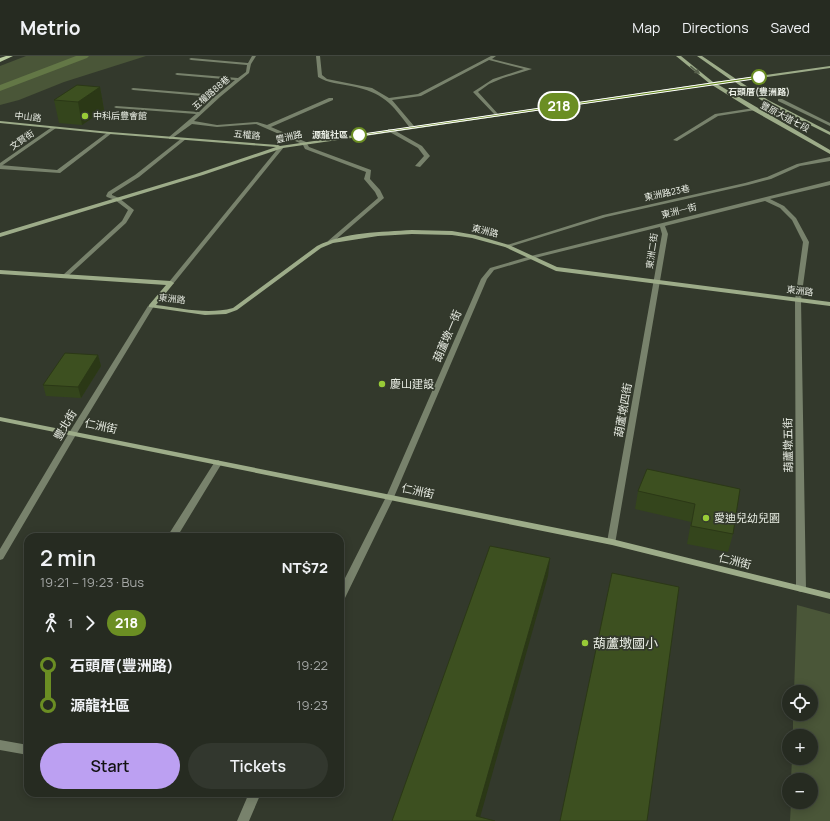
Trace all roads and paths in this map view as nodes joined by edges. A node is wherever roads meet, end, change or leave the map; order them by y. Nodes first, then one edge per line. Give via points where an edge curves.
1 (10, 56) edge
2 (254, 56) edge
3 (318, 56) edge
4 (494, 56) edge
5 (678, 56) edge
6 (699, 56) edge
7 (191, 59) dead end
8 (489, 59) junction
9 (0, 60) edge
10 (250, 64) junction
11 (830, 67) edge
12 (177, 74) dead end
13 (240, 79) junction
14 (734, 80) junction
15 (713, 84) junction
16 (134, 89) dead end
17 (218, 96) junction
18 (331, 99) dead end
19 (389, 99) junction
20 (780, 100) dead end
21 (116, 107) dead end
22 (754, 109) junction
23 (199, 113) junction
24 (496, 115) junction
25 (0, 122) edge
26 (191, 122) junction
27 (824, 122) junction
28 (809, 123) junction
29 (830, 125) edge
30 (267, 127) junction
31 (412, 127) junction
32 (54, 128) junction
33 (390, 130) junction
34 (110, 133) junction
35 (830, 134) edge
36 (171, 138) junction
37 (184, 139) junction
38 (675, 140) dead end
39 (304, 143) junction
40 (282, 147) junction
41 (830, 152) edge
42 (830, 159) edge
43 (0, 166) edge
44 (418, 166) dead end
45 (830, 183) edge
46 (117, 199) junction
47 (765, 199) junction
48 (662, 224) junction
49 (0, 235) edge
50 (331, 241) junction
51 (507, 246) junction
52 (533, 257) junction
53 (0, 272) edge
54 (65, 276) junction
55 (656, 281) junction
56 (171, 283) junction
57 (798, 300) junction
58 (830, 304) edge
59 (152, 306) junction
60 (0, 419) edge
61 (72, 433) junction
62 (218, 463) junction
63 (390, 497) junction
64 (174, 533) edge
65 (612, 542) junction
66 (0, 557) edge
67 (801, 589) junction
68 (344, 590) edge
69 (830, 596) edge
70 (0, 745) edge
71 (24, 749) edge
72 (253, 797) edge
73 (243, 821) edge

1 - 9 main road
2 - 10 street, 五權路88巷
3 - 19 street via 320,76 326,80 374,91
4 - 8 street
5 -> 15 street, 豐原大道七段
6 - 14 street, 豐原大道七段
7 - 10 street
8 - 19 street via 419,95
8 - 24 street via 530,69 486,83 475,92
10 - 13 street, 五權路88巷 via 248,72
11 - 14 street, 豐洲路
12 - 13 street
13 - 17 street, 五權路88巷
14 - 15 street, 豐洲路
14 - 28 street, 豐原大道七段
15 - 22 street, 豐原大道七段
15 - 24 street, 豐洲路
16 - 17 street
17 - 23 street, 五權路88巷
18 - 30 street
19 - 31 street
20 - 27 street
21 - 23 street
22 - 38 street via 717,115
22 - 41 street, 豐原大道七段
23 - 26 street, 五權路88巷
24 - 31 street, 豐洲路
25 - 32 street, 中山路
26 - 30 street via 218,126 245,123
26 - 36 street, 五權路88巷
27 - 28 street
27 - 29 street
28 - 35 street, 豐原大道七段
30 - 39 street
31 - 33 street, 豐洲路
32 - 34 street, 五權路
32 - 43 street, 文賢街
33 - 39 street, 豐洲路
33 - 44 street via 420,147 424,152 427,156
34 - 36 street, 五權路
34 - 43 street via 58,172
36 - 37 street, 五權路
37 - 40 street, 五權路
37 - 46 street via 137,176 110,193 109,196
39 - 40 street, 豐洲路
39 - 50 street via 307,148 369,171 367,179 381,198
40 - 46 street, 豐洲路
40 - 56 street
42 - 51 street, 東洲路23巷 via 799,165 769,178 605,216
45 - 47 street, 東洲一街
46 - 49 street, 豐洲路
46 - 54 street via 130,210 124,222
47 - 48 street, 東洲一街
47 - 57 street, 葫蘆墩五街 via 782,207 794,219 806,242
48 - 52 street, 東洲一街
48 - 55 street, 東洲二街 via 665,234
50 - 51 street, 東洲路 via 378,234 440,233 473,236
50 - 59 street, 東洲路 via 319,247 235,309 213,313
51 - 52 street, 東洲路
52 - 55 street, 東洲路 via 556,268
52 - 63 street, 葫蘆墩一街 via 492,269 484,279
53 - 54 street, 東洲路
54 - 56 street, 東洲路
55 - 57 street, 東洲路
55 - 65 street, 葫蘆墩四街
56 - 59 street
57 - 58 street, 東洲路
57 - 67 street, 葫蘆墩五街
59 - 61 street, 豐北街
60 - 61 street, 仁洲街
61 - 62 street, 仁洲街
61 - 66 street, 豐北街
62 - 63 street, 仁洲街
62 - 64 street
63 - 65 street, 仁洲街
63 - 68 street, 葫蘆墩一街
65 - 67 street, 仁洲街
67 - 69 street, 仁洲街
70 - 71 street
72 - 73 street

